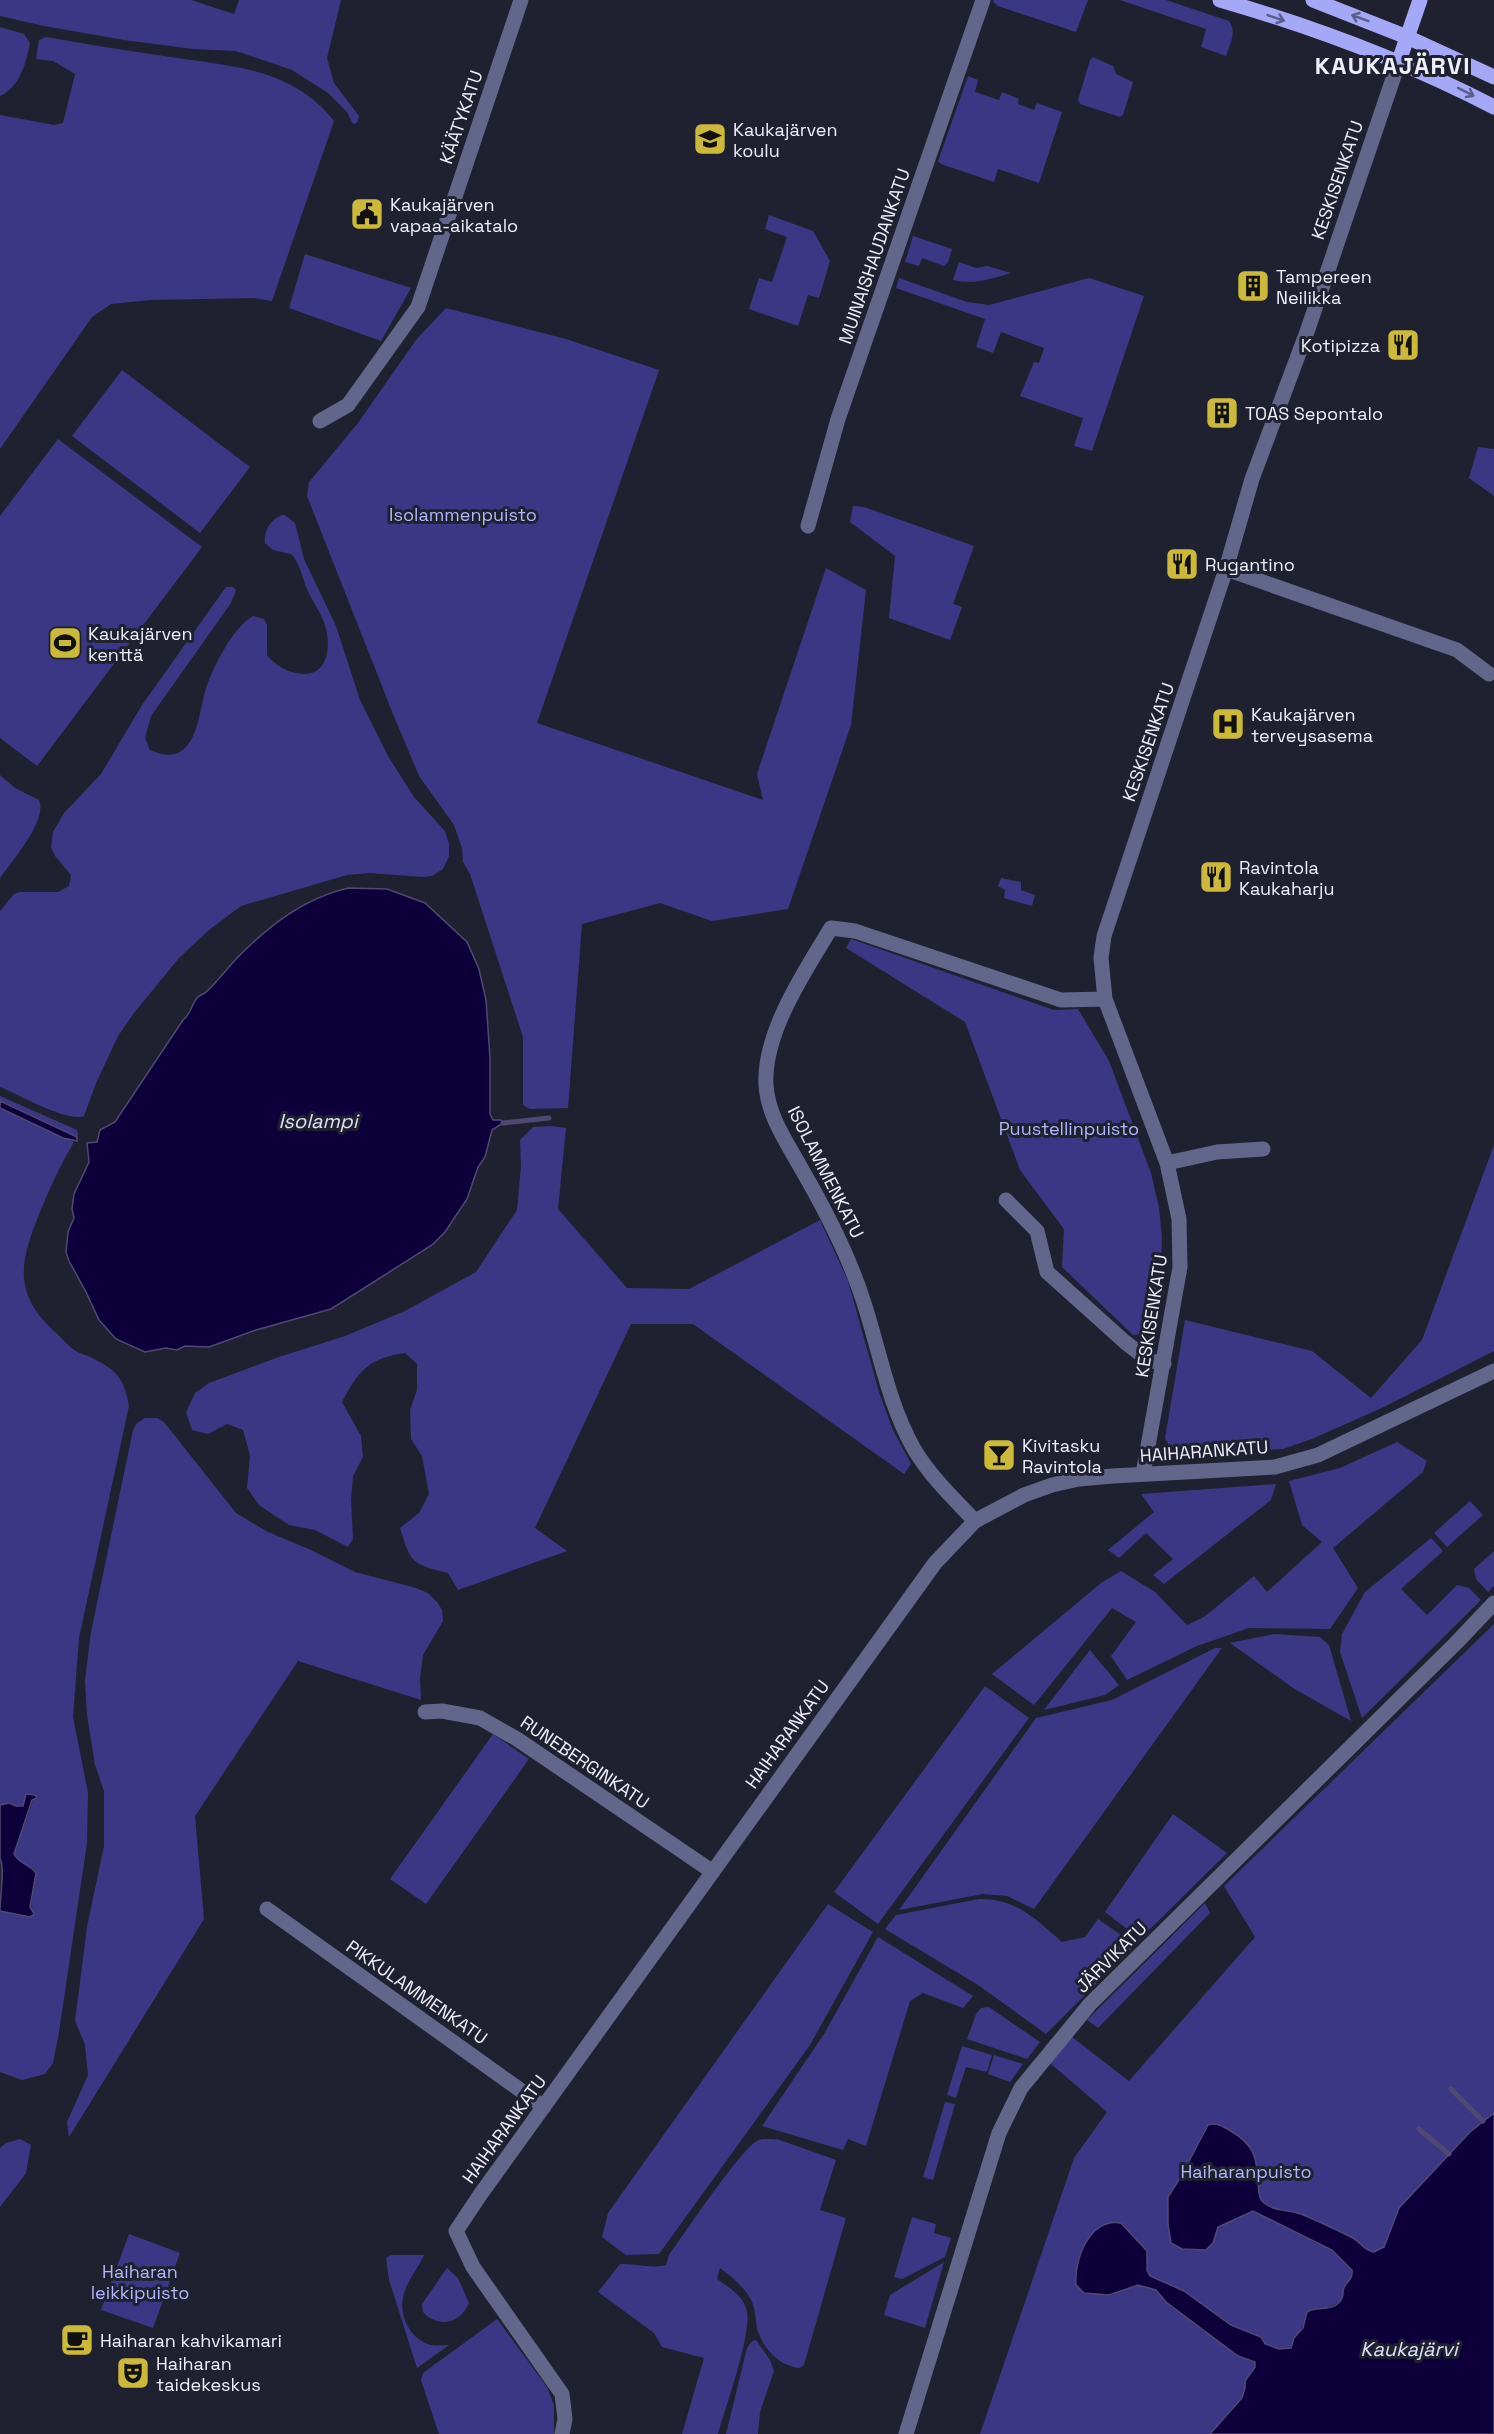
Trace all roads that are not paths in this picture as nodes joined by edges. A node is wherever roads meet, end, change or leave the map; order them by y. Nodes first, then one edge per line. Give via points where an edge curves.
1 (521, 0) edge
2 (983, 0) edge
3 (1220, 0) edge
4 (1313, 0) edge
5 (1419, 0) edge
6 (1407, 37) junction
7 (1399, 61) junction
8 (1494, 77) edge
9 (1494, 107) edge
10 (320, 422) dead end
11 (808, 526) dead end
12 (1227, 569) junction
13 (1489, 674) dead end
14 (1105, 999) junction
15 (1263, 1149) dead end
16 (1167, 1163) junction
17 (1006, 1200) dead end
18 (1164, 1364) junction
19 (1494, 1371) edge
20 (1143, 1474) junction
21 (975, 1521) junction
22 (1494, 1603) edge
23 (425, 1712) dead end
24 (713, 1872) junction
25 (267, 1909) dead end
26 (544, 2108) junction
27 (562, 2434) edge
28 (906, 2434) edge

1 - 10 street, KÄÄTYKATU via 418,307 348,405
2 - 11 street, MUINAISHAUDANKATU via 838,418
3 -> 7 main road
6 -> 4 main road
5 - 6 main road, KESKISENKATU
6 - 7 main road, KESKISENKATU
6 - 8 main road
7 -> 9 main road
7 - 12 street, KESKISENKATU via 1308,329 1252,479
12 - 13 street via 1457,650
12 - 14 street, KESKISENKATU via 1104,936 1101,958
14 - 16 street, KESKISENKATU
14 - 21 street, ISOLAMMENKATU via 1061,1000 855,931 831,928 771,1042 766,1084 774,1121 842,1243 864,1302 890,1396 925,1465
15 - 16 street via 1217,1152
16 - 18 street, KESKISENKATU via 1181,1239
17 - 18 street via 1037,1231 1047,1272 1140,1354
18 - 20 street, KESKISENKATU
19 - 20 street, HAIHARANKATU via 1318,1455 1265,1468
20 - 21 street, HAIHARANKATU via 1052,1485
21 - 24 street, HAIHARANKATU via 917,1586
22 - 28 street, JÄRVIKATU via 1090,2004 1021,2088 999,2133
23 - 24 street, RUNEBERGINKATU via 480,1718
24 - 26 street, HAIHARANKATU
25 - 26 street, PIKKULAMMENKATU
26 - 27 street, HAIHARANKATU via 456,2231 473,2267 562,2394

